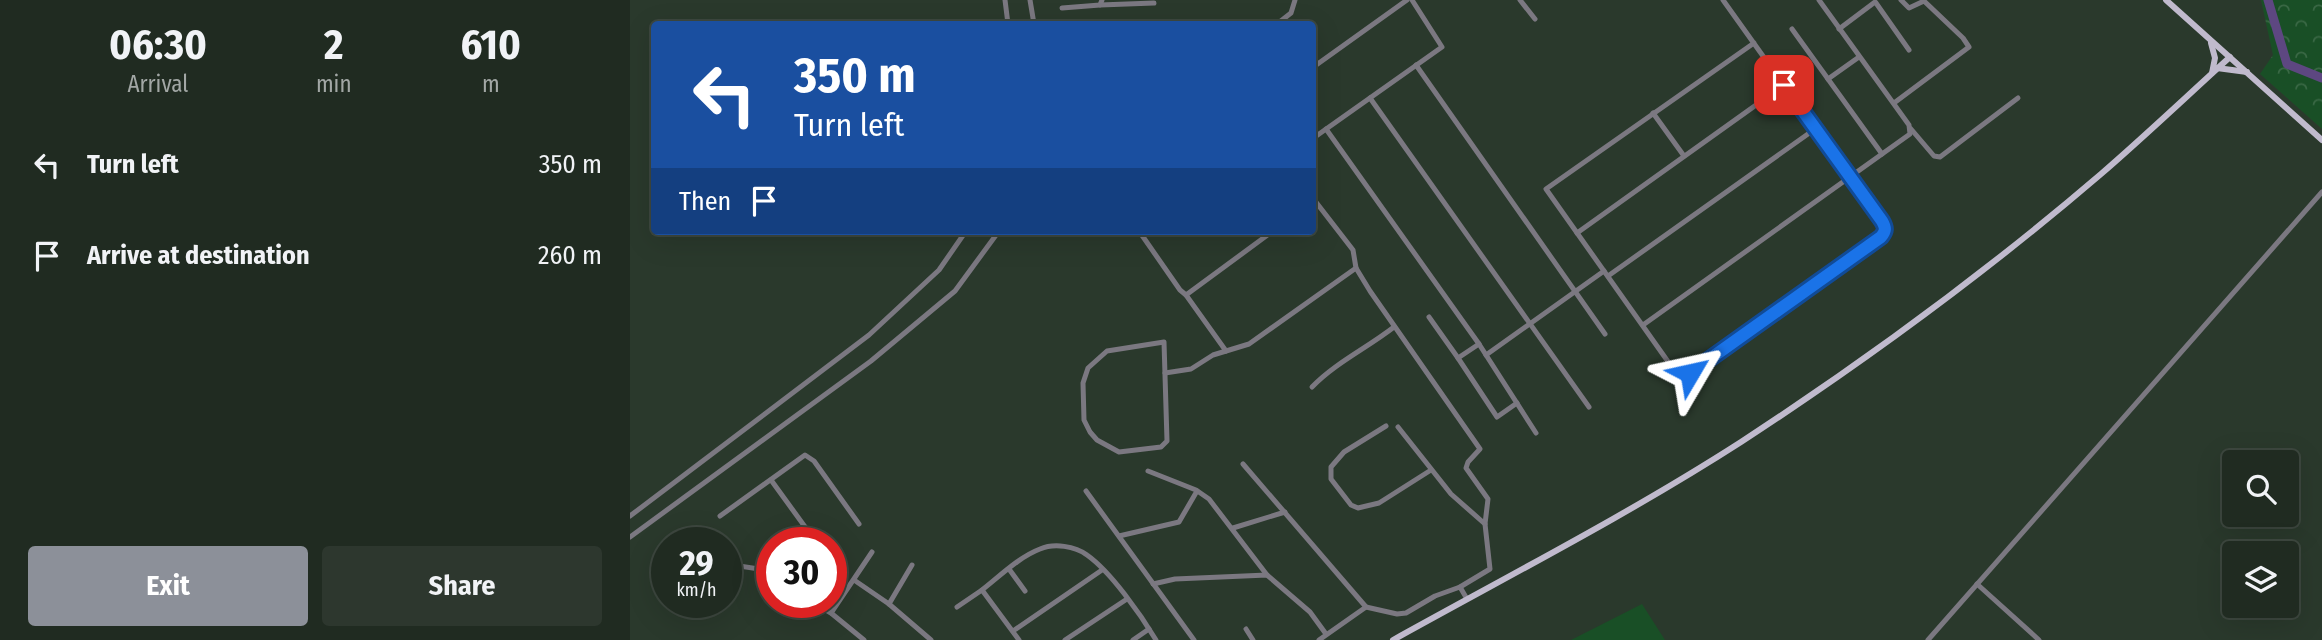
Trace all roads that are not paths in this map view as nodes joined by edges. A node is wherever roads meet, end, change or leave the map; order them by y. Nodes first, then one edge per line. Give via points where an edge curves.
1 (1005, 0) edge
2 (1030, 0) edge
3 (1296, 0) edge
4 (1409, 0) edge
5 (1520, 0) edge
6 (1723, 0) edge
7 (1819, 0) edge
8 (1901, 0) edge
9 (2166, 0) edge
10 (1875, 1) edge
11 (1101, 2) edge
12 (1154, 3) dead end
13 (1062, 8) dead end
14 (1535, 19) dead end
15 (1008, 21) edge
16 (1034, 21) edge
17 (1281, 21) edge
18 (1793, 29) dead end
19 (1839, 29) junction
20 (2209, 38) junction
21 (1754, 43) junction
22 (1909, 50) dead end
23 (1859, 57) junction
24 (2230, 57) junction
25 (1316, 65) edge
26 (1416, 65) junction
27 (2217, 68) junction
28 (2248, 72) junction
29 (2211, 74) junction
30 (1828, 79) junction
31 (1784, 85) junction
32 (1370, 98) junction
33 (2018, 98) dead end
34 (1894, 103) junction
35 (1653, 113) junction
36 (1326, 129) junction
37 (1815, 129) junction
38 (1911, 129) junction
39 (1316, 136) edge
40 (2322, 140) edge
41 (1882, 154) junction
42 (1684, 156) junction
43 (1849, 177) junction
44 (2322, 192) edge
45 (1316, 202) edge
46 (1577, 233) junction
47 (963, 235) edge
48 (996, 235) edge
49 (1143, 235) edge
50 (1268, 235) edge
51 (1356, 268) junction
52 (1606, 274) junction
53 (1575, 292) junction
54 (1186, 295) junction
55 (1429, 317) dead end
56 (1530, 324) junction
57 (1643, 325) junction
58 (1394, 327) junction
59 (1605, 334) dead end
60 (1479, 344) junction
61 (1226, 351) junction
62 (1486, 355) junction
63 (1458, 358) junction
64 (1165, 373) junction
65 (1312, 387) dead end
66 (1517, 403) junction
67 (1589, 407) dead end
68 (1386, 426) dead end
69 (1398, 427) dead end
70 (1536, 433) dead end
71 (1243, 464) dead end
72 (1431, 470) junction
73 (1148, 471) dead end
74 (771, 480) junction
75 (1086, 491) dead end
76 (1197, 491) junction
77 (1285, 512) junction
78 (630, 516) edge
79 (720, 516) dead end
80 (859, 524) dead end
81 (1485, 524) junction
82 (805, 527) edge
83 (1233, 528) junction
84 (1119, 536) junction
85 (630, 537) edge
86 (872, 552) dead end
87 (912, 565) dead end
88 (1009, 569) junction
89 (1102, 570) junction
90 (1267, 575) junction
91 (854, 580) junction
92 (1153, 584) junction
93 (1977, 584) junction
94 (1460, 587) junction
95 (847, 590) edge
96 (982, 590) junction
97 (1025, 591) dead end
98 (1127, 599) junction
99 (1467, 599) junction
100 (889, 604) junction
101 (957, 607) dead end
102 (1366, 607) junction
103 (837, 618) edge
104 (1149, 629) junction
105 (1246, 629) dead end
106 (1013, 631) junction
107 (1326, 634) junction
108 (864, 640) edge
109 (931, 640) edge
110 (1019, 640) edge
111 (1065, 640) edge
112 (1133, 640) edge
113 (1156, 640) edge
114 (1194, 640) edge
115 (1254, 640) edge
116 (1319, 640) edge
117 (1393, 640) edge
118 (1928, 640) edge
119 (2039, 640) edge

1 - 15 street
2 - 16 street
3 - 17 street via 1291,13
4 - 25 street
4 - 26 street via 1442,47
5 - 14 street
6 - 21 street
7 - 19 street
8 - 34 street via 1909,8 1924,1 1969,47
9 - 20 main road
10 - 19 street
10 - 22 street
11 - 12 street
11 - 13 street
18 - 30 street
19 - 23 street
20 - 24 main road
20 - 29 main road via 2215,58
21 - 31 street
21 - 35 street
23 - 30 street
23 - 34 street
24 - 27 main road
24 - 28 main road
26 - 32 street
26 - 53 street
27 - 28 main road
27 - 29 main road
28 - 40 main road
29 - 99 main road via 2040,223 1825,386 1636,505
30 - 41 street
31 - 37 street
31 - 42 street
32 - 36 street
32 - 56 street
33 - 38 street via 1940,157
34 - 38 street
35 - 42 street
35 - 46 street via 1546,189
36 - 39 street
36 - 60 street
37 - 43 street
37 - 52 street
38 - 41 street via 1906,138
41 - 43 street
42 - 46 street
43 - 57 street
43 - 57 street via 1885,227 1881,237 1681,380
44 - 93 street
45 - 51 street via 1353,250
46 - 52 street
47 - 78 street via 939,270 869,335
48 - 85 street via 955,291 892,344
49 - 54 street
50 - 54 street
51 - 58 street
51 - 61 street via 1250,344
52 - 53 street
52 - 57 street
53 - 56 street
53 - 59 street
54 - 61 street
55 - 63 street
56 - 62 street
56 - 67 street
58 - 65 street via 1336,365
58 - 81 street via 1480,449 1466,467 1488,499
60 - 62 street
60 - 63 street
61 - 64 street via 1191,369
62 - 66 street
63 - 66 street via 1497,417
64 - 64 street via 1164,342 1107,351 1088,368 1083,383 1084,420 1097,440 1119,452 1164,445 1168,437
66 - 70 street
68 - 72 street via 1344,452 1331,467 1331,480 1351,505 1379,503
69 - 72 street
71 - 77 street
72 - 81 street
73 - 76 street
74 - 79 street
74 - 80 street via 809,456
74 - 82 street
75 - 84 street
76 - 83 street
76 - 84 street via 1179,522
77 - 83 street
77 - 102 street
81 - 94 street via 1490,569
83 - 90 street
84 - 92 street
86 - 91 street
87 - 100 street
88 - 89 street via 1041,548 1059,546 1088,556
88 - 96 street
88 - 97 street
89 - 98 street
89 - 106 street
90 - 92 street
90 - 107 street via 1310,612
91 - 95 street
91 - 100 street
92 - 114 street
93 - 118 street
93 - 119 street
94 - 99 street
94 - 102 street via 1406,613
96 - 101 street
96 - 106 street
98 - 104 street
98 - 111 street
99 - 117 main road
100 - 109 street
102 - 107 street
103 - 108 street
104 - 112 street
104 - 113 street
105 - 115 street
106 - 110 street
107 - 116 street

